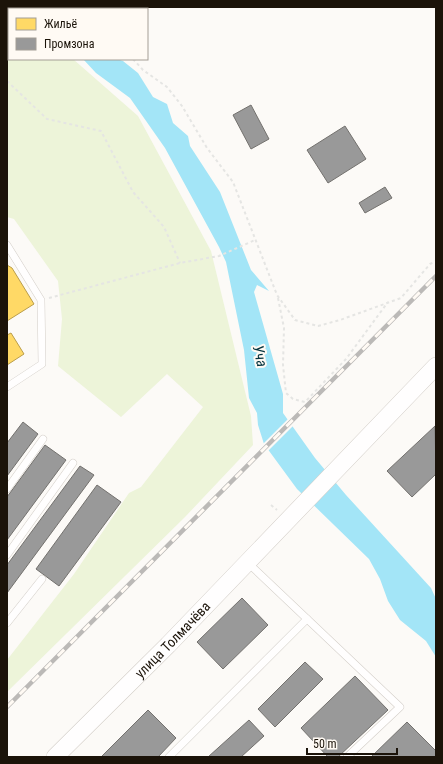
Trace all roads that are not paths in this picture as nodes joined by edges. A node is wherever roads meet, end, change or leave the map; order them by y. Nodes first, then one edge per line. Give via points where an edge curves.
1 (7, 245) edge
2 (436, 366) edge
3 (7, 387) edge
4 (43, 439) dead end
5 (73, 463) dead end
6 (7, 488) edge
7 (7, 555) edge
8 (246, 562) junction
9 (42, 579) dead end
10 (307, 619) junction
11 (7, 623) edge
12 (55, 757) edge
13 (169, 757) edge
14 (347, 757) edge

1 - 3 lane via 41,300 42,364
2 - 8 street, улица Толмачёва
4 - 6 lane
5 - 7 lane
8 - 10 lane
8 - 12 street, улица Толмачёва via 168,645
9 - 11 lane
10 - 13 lane
10 - 14 lane via 400,707

